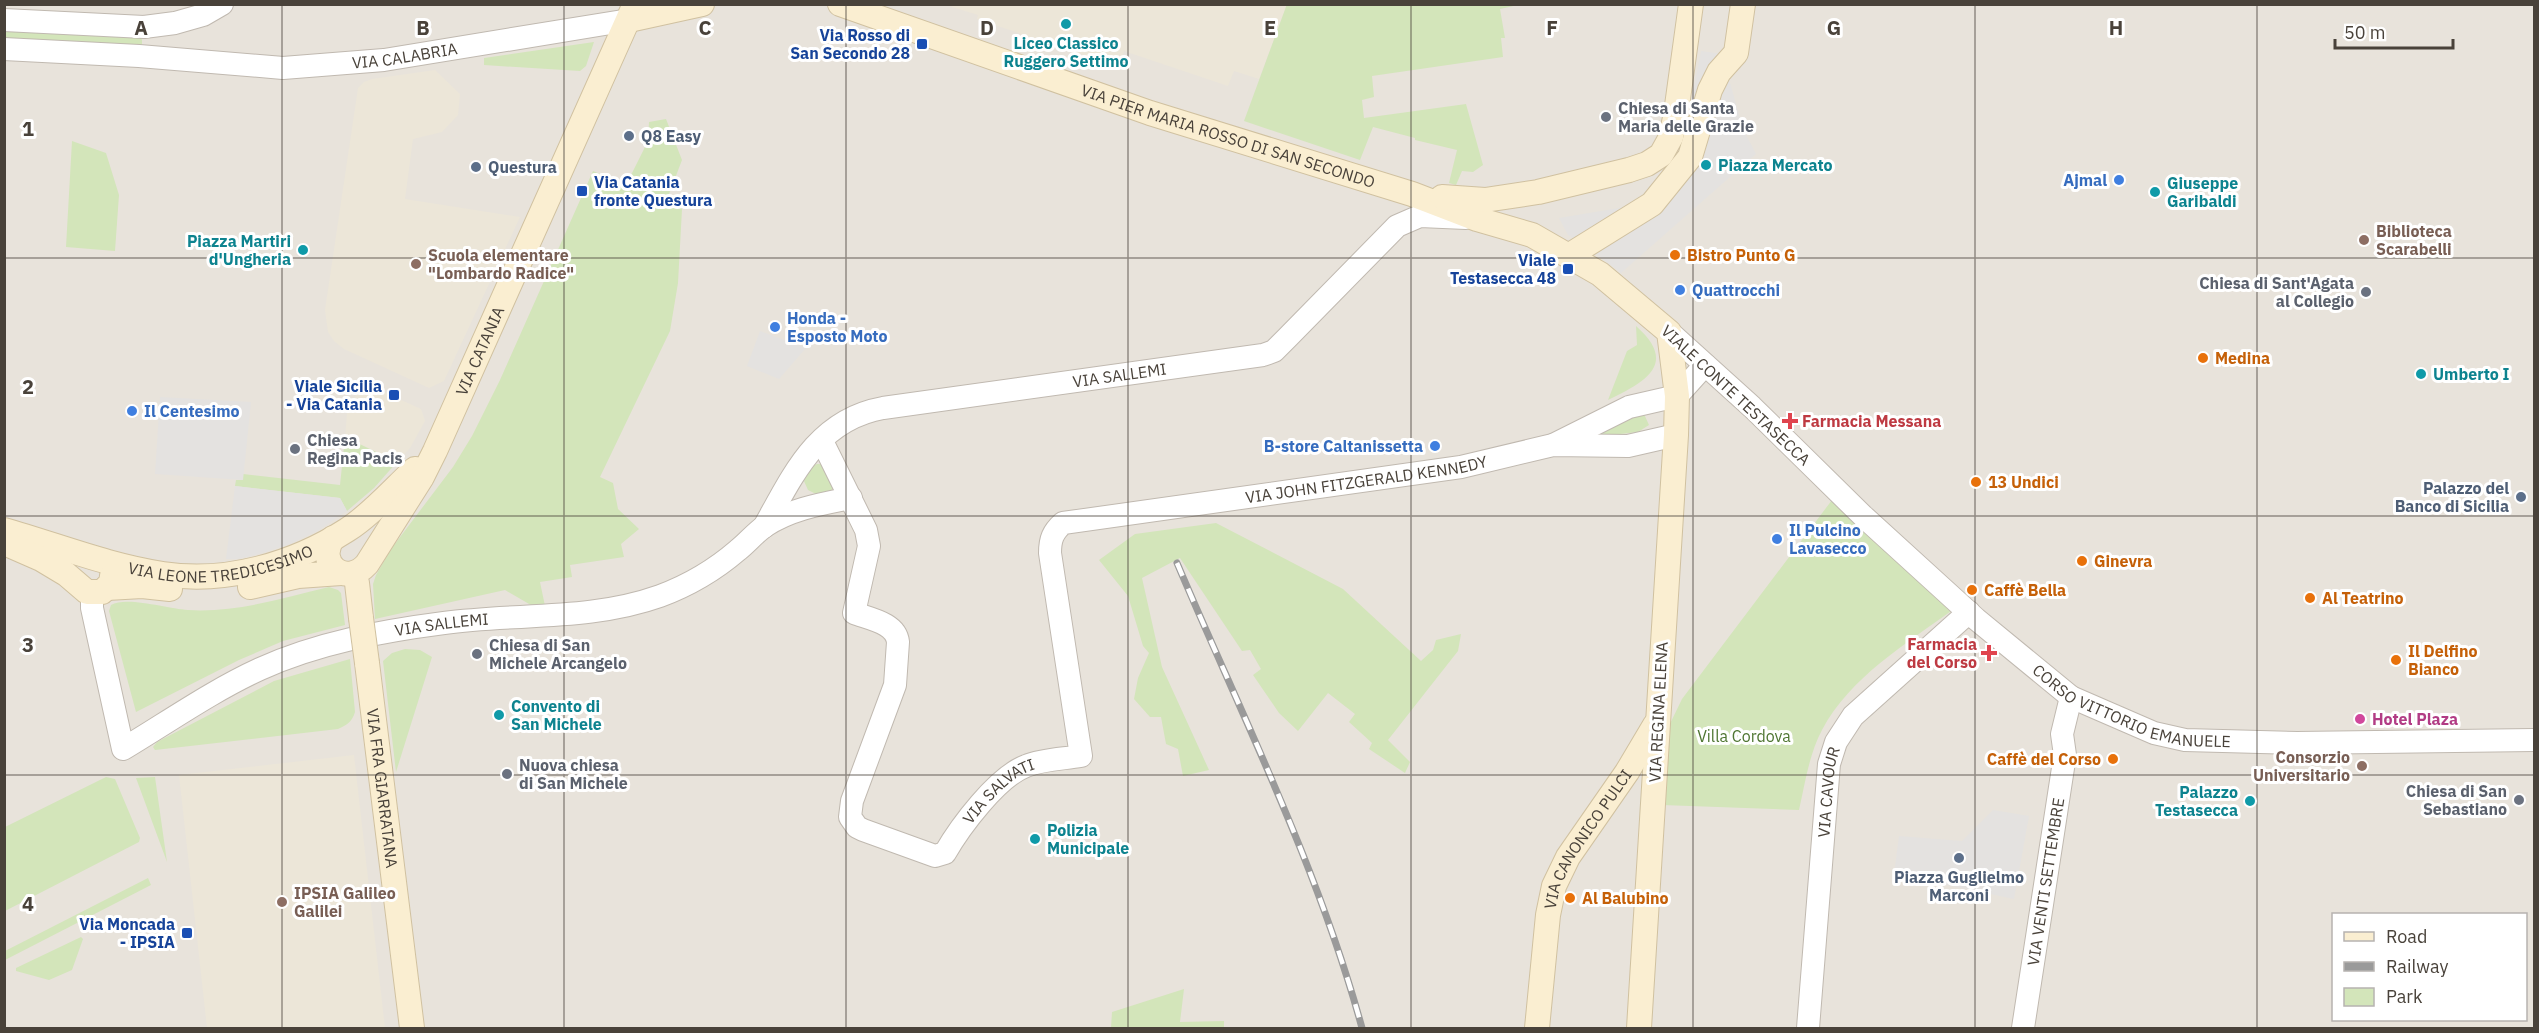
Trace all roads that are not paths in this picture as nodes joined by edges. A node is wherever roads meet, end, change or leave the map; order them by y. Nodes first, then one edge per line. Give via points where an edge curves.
1 (222, 4) edge
2 (702, 4) edge
3 (840, 4) edge
4 (1691, 4) edge
5 (1743, 4) edge
6 (632, 12) edge
7 (4, 20) edge
8 (175, 23) junction
9 (135, 26) junction
10 (4, 50) edge
11 (139, 56) junction
12 (175, 58) junction
13 (1530, 193) junction
14 (1412, 194) junction
15 (1477, 219) junction
16 (1532, 235) junction
17 (1569, 255) junction
18 (1669, 332) junction
19 (1705, 365) junction
20 (1677, 396) junction
21 (1676, 435) junction
22 (822, 441) junction
23 (1553, 445) junction
24 (435, 452) junction
25 (851, 498) junction
26 (764, 527) junction
27 (4, 530) edge
28 (339, 535) junction
29 (4, 543) edge
30 (100, 559) junction
31 (355, 568) junction
32 (92, 588) junction
33 (1969, 612) junction
34 (2071, 697) junction
35 (1656, 723) junction
36 (2535, 740) edge
37 (1081, 756) joint
38 (412, 1029) edge
39 (1537, 1029) edge
40 (1639, 1029) edge
41 (1808, 1029) edge
42 (2023, 1029) edge

1 - 8 street via 203,15
2 - 6 main road
3 - 14 main road, VIA PIER MARIA ROSSO DI SAN SECONDO via 1150,113
4 - 13 main road via 1676,113 1662,155 1629,170
5 - 17 main road via 1736,53 1710,90 1689,157 1674,179 1652,204
6 - 12 street, VIA CALABRIA via 543,36 384,60 283,68
6 - 24 main road, VIA CATANIA
7 - 9 street
8 - 9 street
8 - 12 street via 163,42 165,52
9 - 11 street via 142,40
10 - 11 street, VIA CALABRIA
11 - 12 street, VIA CALABRIA
13 - 14 main road via 1485,201
13 - 16 main road via 1519,208
14 - 15 main road, VIALE CONTE TESTASECCA
15 - 16 main road, VIALE CONTE TESTASECCA
15 - 22 street, VIA SALLEMI via 1420,216 1397,226 1274,351 1263,355 869,411 854,417
16 - 17 main road, VIALE CONTE TESTASECCA
17 - 18 main road, VIALE CONTE TESTASECCA via 1618,288
18 - 19 street, VIALE CONTE TESTASECCA
18 - 20 main road, VIA REGINA ELENA
19 - 20 street
19 - 33 street, VIALE CONTE TESTASECCA
20 - 21 main road, VIA REGINA ELENA
20 - 23 street, VIA JOHN FITZGERALD KENNEDY via 1629,406
21 - 23 street, VIA JOHN FITZGERALD KENNEDY via 1628,446
21 - 35 main road, VIA REGINA ELENA
22 - 25 street
22 - 26 street, VIA SALLEMI via 799,465
23 - 37 street, VIA JOHN FITZGERALD KENNEDY via 1461,466 1063,523 1050,540
24 - 28 main road, VIA LEONE TREDICESIMO
24 - 31 main road, VIA CATANIA via 422,477
25 - 26 street, VIA SALLEMI via 799,510
25 - 37 street, VIA SALVATI via 869,546 854,613 891,628 898,642 895,686 852,801 850,817 857,827 935,856 945,853 981,802 1013,773 1034,763
26 - 32 street, VIA SALLEMI via 736,552 691,582 632,604 566,615 443,623 297,655 238,679 123,749 92,608
27 - 30 main road, VIA LEONE TREDICESIMO
28 - 30 main road, VIA LEONE TREDICESIMO via 273,565 233,574 180,576
28 - 31 main road via 329,543 327,557 335,569
28 - 31 main road via 359,534 364,538 370,551
29 - 32 main road via 42,559
30 - 32 main road via 112,571 112,577
30 - 32 main road via 88,558 79,565 76,575
31 - 32 main road, VIA LEONE TREDICESIMO via 226,591 142,586
31 - 38 main road, VIA FRA GIARRATANA, bridge
33 - 34 street, CORSO VITTORIO EMANUELE
33 - 41 street, VIA CAVOUR via 1853,716 1836,742 1829,764
34 - 36 street, CORSO VITTORIO EMANUELE via 2154,733 2185,740
34 - 42 street, VIA VENTI SETTEMBRE via 2062,734 2065,755
35 - 39 main road, VIA CANONICO PULCI via 1568,857 1554,886
35 - 40 main road, VIA REGINA ELENA

